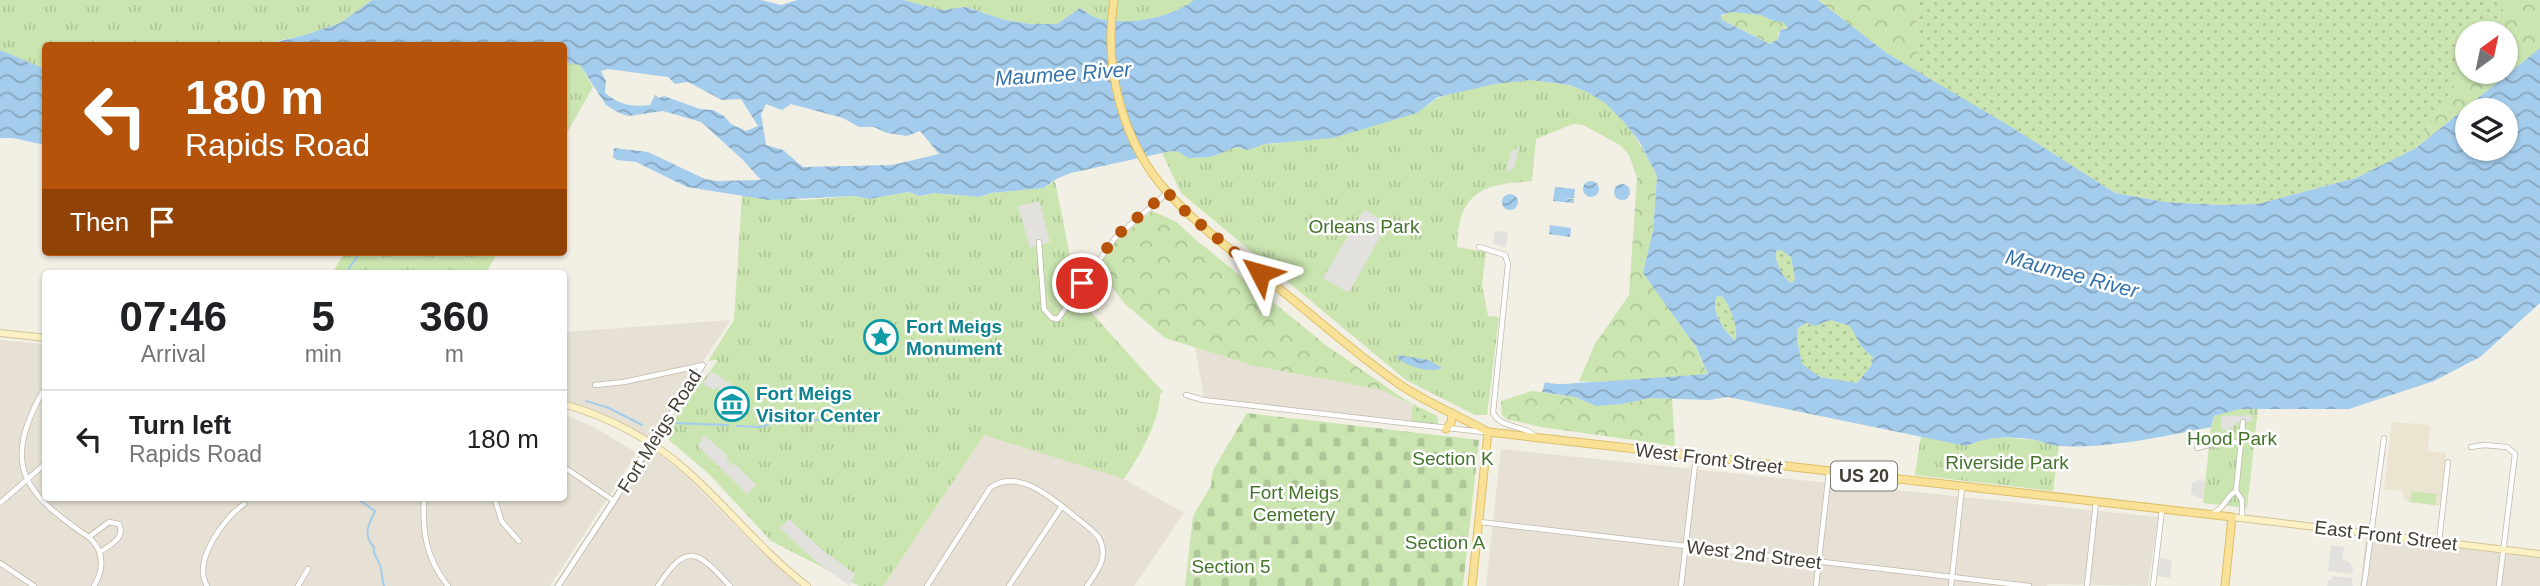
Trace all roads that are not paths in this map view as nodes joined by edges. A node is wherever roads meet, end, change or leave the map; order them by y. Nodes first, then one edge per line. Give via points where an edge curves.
1 (1114, 0) edge
2 (1167, 192) junction
3 (1039, 243) dead end
4 (1479, 247) dead end
5 (0, 333) edge
6 (42, 338) edge
7 (595, 385) dead end
8 (42, 391) edge
9 (1186, 395) dead end
10 (567, 405) edge
11 (26, 411) dead end
12 (1452, 413) junction
13 (2243, 422) dead end
14 (1446, 429) junction
15 (1488, 432) junction
16 (1537, 438) junction
17 (2384, 438) dead end
18 (651, 444) junction
19 (2241, 444) junction
20 (2471, 447) dead end
21 (2197, 448) dead end
22 (1696, 456) junction
23 (2448, 462) dead end
24 (42, 466) edge
25 (567, 469) edge
26 (1829, 471) junction
27 (17, 472) dead end
28 (22, 483) junction
29 (1962, 487) junction
30 (2236, 491) junction
31 (424, 501) edge
32 (495, 501) edge
33 (614, 501) junction
34 (2096, 502) junction
35 (0, 503) edge
36 (244, 504) dead end
37 (1062, 506) junction
38 (2162, 510) junction
39 (2210, 514) junction
40 (2232, 517) junction
41 (2242, 518) junction
42 (1480, 522) junction
43 (2370, 533) junction
44 (89, 537) junction
45 (519, 541) dead end
46 (2439, 542) junction
47 (1685, 546) junction
48 (2503, 550) junction
49 (100, 552) junction
50 (2540, 554) edge
51 (1818, 562) junction
52 (0, 563) edge
53 (308, 569) dead end
54 (1952, 577) junction
55 (34, 586) edge
56 (94, 586) edge
57 (206, 586) edge
58 (298, 586) edge
59 (448, 586) edge
60 (558, 586) edge
61 (658, 586) edge
62 (730, 586) edge
63 (807, 586) edge
64 (927, 586) edge
65 (1009, 586) edge
66 (1087, 586) edge
67 (1472, 586) edge
68 (1681, 586) edge
69 (1816, 586) edge
70 (1951, 586) edge
71 (2029, 586) edge
72 (2087, 586) edge
73 (2154, 586) edge
74 (2225, 586) edge
75 (2364, 586) edge
76 (2499, 586) edge

1 - 2 main road, US 20 via 1111,46 1127,126
2 - 3 street via 1115,237 1058,318 1044,309
2 - 12 main road, US 20 via 1385,374
4 - 16 street via 1505,255 1508,264 1493,413 1501,422 1530,431
5 - 6 main road
7 - 18 street, Fort Meigs Road via 703,365
8 - 11 street
9 - 14 street, West Front Street
10 - 18 main road
12 - 14 main road
12 - 15 main road, US 20
13 - 19 street
14 - 15 street, West Front Street
15 - 16 main road, West Front Street / US 20
15 - 42 main road
16 - 22 main road, West Front Street / US 20
17 - 43 street
18 - 33 street, Fort Meigs Road
18 - 63 main road via 685,469
19 - 21 street via 2227,440
19 - 30 street
20 - 48 street via 2511,448 2514,458
22 - 26 main road, West Front Street / US 20
22 - 47 street
23 - 46 street
24 - 28 street
25 - 33 street
26 - 29 main road, West Front Street / US 20
26 - 51 street
27 - 28 street
28 - 35 street
28 - 44 street via 40,504
29 - 34 main road, West Front Street / US 20
29 - 54 street
30 - 39 street via 2223,508
30 - 41 street via 2242,500
31 - 59 street via 426,546
32 - 45 street via 502,522
33 - 60 street, Fort Meigs Road
34 - 38 main road, West Front Street / US 20
34 - 72 street
36 - 57 street via 234,511 205,554 202,574
37 - 64 street via 1029,485 996,484
37 - 65 street
37 - 66 street via 1102,544 1102,562
38 - 39 main road, West Front Street / US 20
38 - 73 street
39 - 40 main road, West Front Street / US 20
40 - 41 main road, East Front Street
40 - 74 main road
41 - 43 main road, East Front Street
42 - 47 street, West 2nd Street
42 - 67 main road
43 - 46 main road, East Front Street
43 - 75 street
44 - 49 street
44 - 49 street via 110,522 119,524 120,535
46 - 48 main road, East Front Street
47 - 51 street, West 2nd Street
47 - 68 street
48 - 50 main road, East Front Street
48 - 76 street
49 - 56 street via 102,570
51 - 54 street, West 2nd Street
51 - 69 street
52 - 55 street
53 - 58 street
54 - 70 street
54 - 71 street, West 2nd Street
61 - 62 street via 675,562 691,556 708,562

